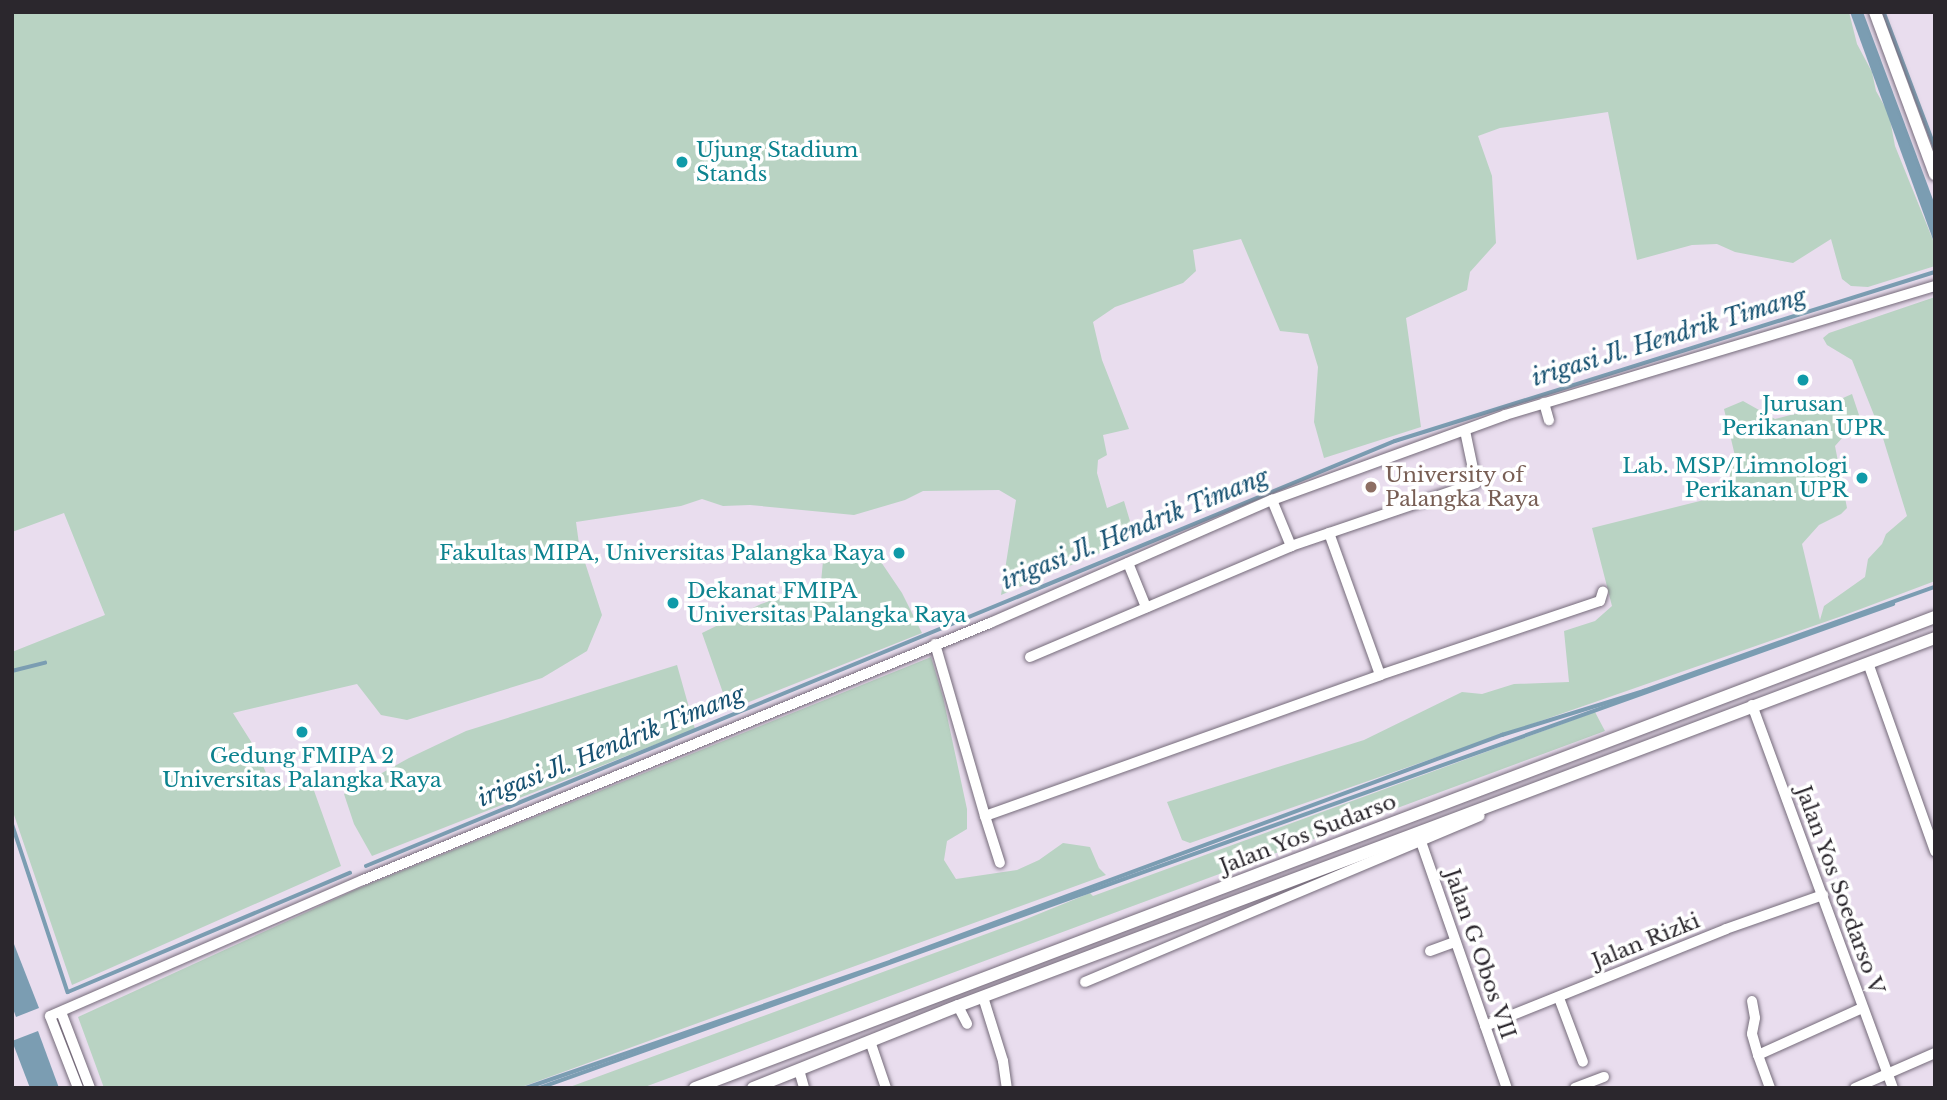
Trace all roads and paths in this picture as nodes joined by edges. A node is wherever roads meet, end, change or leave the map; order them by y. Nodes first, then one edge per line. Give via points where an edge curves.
1 (1875, 12) edge
2 (1935, 174) edge
3 (1935, 286) edge
4 (1544, 403) junction
5 (1549, 420) dead end
6 (1465, 430) junction
7 (1272, 500) junction
8 (1329, 533) junction
9 (1291, 546) junction
10 (1128, 563) junction
11 (1603, 591) dead end
12 (1146, 607) junction
13 (1935, 617) edge
14 (1918, 624) junction
15 (1930, 640) edge
16 (935, 644) junction
17 (1030, 657) dead end
18 (1868, 663) junction
19 (1380, 675) junction
20 (1752, 705) junction
21 (1618, 736) junction
22 (1660, 739) junction
23 (1624, 754) junction
24 (985, 816) junction
25 (1418, 833) junction
26 (1935, 851) edge
27 (1000, 863) dead end
28 (1823, 895) junction
29 (1194, 898) junction
30 (1201, 915) junction
31 (1455, 942) junction
32 (1430, 951) dead end
33 (1085, 982) dead end
34 (983, 997) junction
35 (1559, 998) junction
36 (1752, 1001) dead end
37 (958, 1006) junction
38 (1862, 1008) junction
39 (56, 1014) junction
40 (967, 1024) dead end
41 (1485, 1026) junction
42 (870, 1041) junction
43 (1935, 1053) edge
44 (1758, 1055) junction
45 (1583, 1062) dead end
46 (799, 1070) junction
47 (1888, 1073) junction
48 (1604, 1077) dead end
49 (78, 1088) edge
50 (90, 1088) edge
51 (695, 1088) edge
52 (753, 1088) edge
53 (804, 1088) edge
54 (886, 1088) edge
55 (1007, 1088) edge
56 (1507, 1088) edge
57 (1575, 1088) edge
58 (1770, 1088) edge
59 (1855, 1088) edge
60 (1893, 1088) edge

1 - 2 main road
3 - 4 street
4 - 5 street
4 - 6 street
6 - 7 street
6 - 8 street via 1476,483
7 - 9 street
7 - 10 street
8 - 9 street
8 - 19 street
9 - 12 street
10 - 12 street
10 - 16 street
11 - 19 street via 1600,601
12 - 17 street
13 - 14 main road, Jalan Yos Sudarso
14 - 15 main road
14 - 21 main road, Jalan Yos Sudarso
15 - 18 main road, Jalan Yos Sudarso
16 - 24 street
16 - 39 street via 363,880
18 - 20 main road, Jalan Yos Sudarso
18 - 26 street
19 - 24 street
20 - 22 main road, Jalan Yos Sudarso
20 - 28 street, Jalan Yos Soedarso V
21 - 23 main road
21 - 29 main road, Jalan Yos Sudarso
22 - 23 main road, Jalan Yos Sudarso
22 - 33 street
23 - 25 main road, Jalan Yos Sudarso
24 - 27 street
25 - 30 main road, Jalan Yos Sudarso
25 - 31 street, Jalan G Obos VII
28 - 35 street, Jalan Rizki via 1726,929
28 - 38 street, Jalan Yos Soedarso V
29 - 30 main road
29 - 51 main road, Jalan Yos Sudarso
30 - 34 main road, Jalan Yos Sudarso
31 - 32 street
31 - 41 street, Jalan G Obos VII
34 - 37 main road, Jalan Yos Sudarso
34 - 55 street
35 - 41 street, Jalan Rizki
35 - 45 street
36 - 44 street via 1752,1034
37 - 40 street
37 - 42 main road, Jalan Yos Sudarso
38 - 44 street
38 - 47 street, Jalan Yos Soedarso V
39 - 49 street
39 - 50 street
41 - 56 street, Jalan G Obos VII
42 - 46 main road, Jalan Yos Sudarso
42 - 54 street
43 - 47 street
44 - 58 street
46 - 52 main road, Jalan Yos Sudarso
46 - 53 street
47 - 59 street
47 - 60 street, Jalan Yos Soedarso V
48 - 57 street

